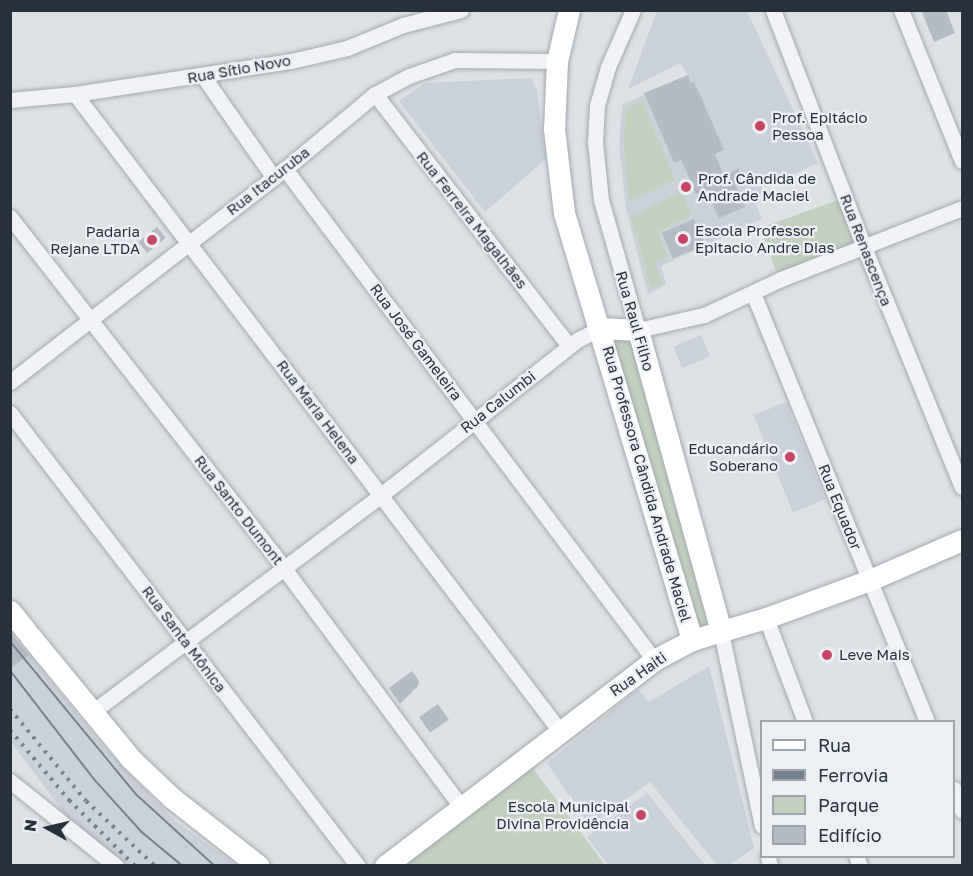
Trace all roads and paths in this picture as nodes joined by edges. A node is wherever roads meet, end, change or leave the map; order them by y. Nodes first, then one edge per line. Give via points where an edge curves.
1 (461, 10) edge
2 (569, 10) edge
3 (633, 10) edge
4 (773, 10) edge
5 (901, 10) edge
6 (557, 61) junction
7 (203, 76) junction
8 (75, 94) junction
9 (375, 94) junction
10 (10, 100) edge
11 (963, 161) edge
12 (279, 174) junction
13 (963, 208) edge
14 (10, 217) edge
15 (188, 243) junction
16 (864, 247) junction
17 (753, 293) junction
18 (90, 319) junction
19 (601, 328) junction
20 (638, 330) junction
21 (569, 346) junction
22 (10, 382) edge
23 (10, 413) edge
24 (475, 419) junction
25 (963, 488) edge
26 (381, 495) junction
27 (963, 540) edge
28 (284, 567) junction
29 (870, 580) junction
30 (10, 611) edge
31 (766, 618) junction
32 (721, 632) junction
33 (186, 640) junction
34 (692, 640) junction
35 (654, 660) junction
36 (91, 713) junction
37 (804, 720) edge
38 (926, 720) edge
39 (560, 731) junction
40 (10, 781) edge
41 (955, 791) edge
42 (461, 807) junction
43 (963, 811) edge
44 (760, 817) edge
45 (116, 866) edge
46 (259, 866) edge
47 (358, 866) edge
48 (385, 866) edge

1 - 7 street, Rua Sítio Novo via 403,25 321,55
2 - 6 street, Rua Professora Cândida Andrade Maciel
3 - 20 street, Rua Raul Filho via 608,67 597,105 595,142 601,200
4 - 16 street, Rua Renascença
5 - 11 street
6 - 9 street, Rua Itacuruba via 455,60 409,76
6 - 19 street, Rua Professora Cândida Andrade Maciel via 554,129 561,195
7 - 8 street, Rua Sítio Novo
7 - 12 street, Rua José Gameleira
8 - 10 street, Rua Sítio Novo
8 - 15 street, Rua Maria Helena
9 - 12 street, Rua Itacuruba
9 - 21 street, Rua Ferreira Magalhães
12 - 15 street, Rua Itacuruba
12 - 24 street, Rua José Gameleira
13 - 16 street
14 - 18 street, Rua Santo Dumont
15 - 18 street, Rua Itacuruba
15 - 26 street, Rua Maria Helena
16 - 17 street
16 - 25 street, Rua Renascença
17 - 20 street via 686,321
17 - 29 street, Rua Equador
18 - 22 street, Rua Itacuruba
18 - 28 street, Rua Santo Dumont
19 - 20 street
19 - 21 street, Rua Calumbi
19 - 34 street, Rua Professora Cândida Andrade Maciel
20 - 32 street, Rua Raul Filho
21 - 24 street, Rua Calumbi
23 - 33 street, Rua Santa Mônica
24 - 26 street, Rua Calumbi
24 - 35 street, Rua José Gameleira
26 - 28 street, Rua Calumbi
26 - 39 street, Rua Maria Helena
27 - 29 street, Rua Haiti
28 - 33 street, Rua Calumbi
28 - 42 street, Rua Santo Dumont
29 - 31 street, Rua Haiti
29 - 38 street, Rua Equador
30 - 36 street
31 - 32 street, Rua Haiti
31 - 37 street
32 - 34 street, Rua Haiti
32 - 44 street
33 - 36 street, Rua Calumbi
33 - 47 street, Rua Santa Mônica
34 - 35 street, Rua Haiti
35 - 39 street, Rua Haiti
36 - 46 street via 172,798
39 - 42 street, Rua Haiti
40 - 45 street
41 - 43 street
42 - 48 street, Rua Haiti

